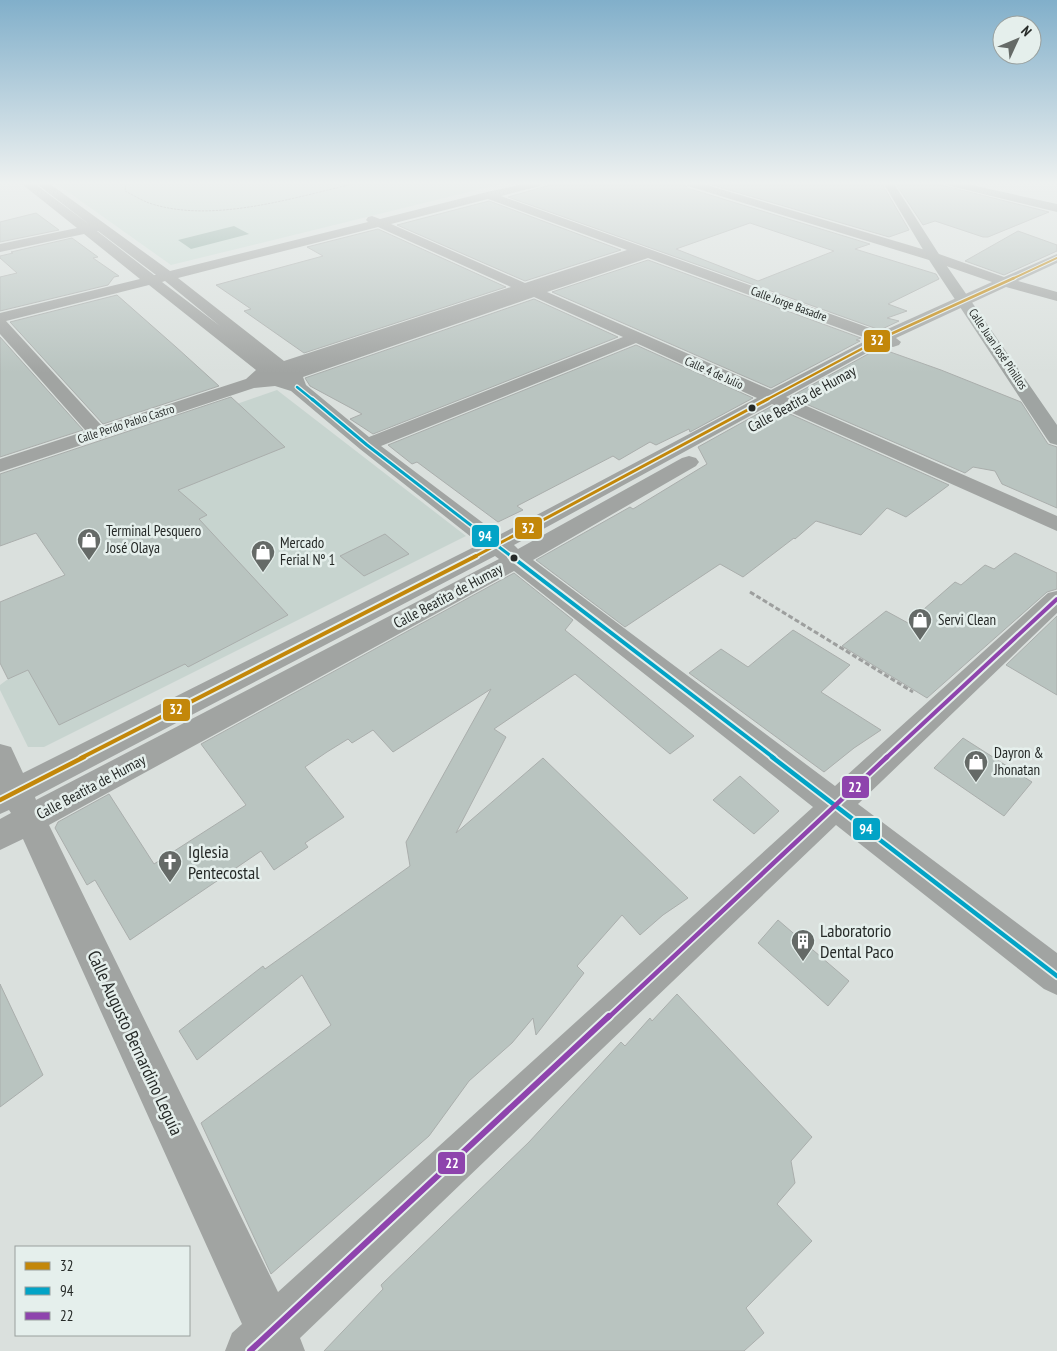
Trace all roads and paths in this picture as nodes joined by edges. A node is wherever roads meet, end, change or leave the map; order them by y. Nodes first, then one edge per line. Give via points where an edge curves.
1 (120, 247) edge
2 (272, 247) edge
3 (433, 247) edge
4 (630, 247) edge
5 (892, 247) edge
6 (894, 247) edge
7 (928, 247) edge
8 (644, 252) junction
9 (1057, 258) edge
10 (936, 260) junction
11 (157, 275) junction
12 (1004, 282) junction
13 (529, 289) junction
14 (1057, 297) edge
15 (970, 308) junction
16 (0, 312) edge
17 (0, 318) edge
18 (0, 324) edge
19 (635, 338) junction
20 (892, 342) junction
21 (284, 376) junction
22 (779, 402) junction
23 (98, 433) junction
24 (1057, 439) edge
25 (368, 445) junction
26 (0, 466) edge
27 (1057, 524) edge
28 (507, 552) junction
29 (750, 592) dead end
30 (1057, 599) edge
31 (939, 708) junction
32 (0, 756) edge
33 (836, 805) junction
34 (12, 812) edge
35 (1057, 976) edge
36 (267, 1344) edge

1 - 11 street
2 - 11 street
3 - 13 street, Calle 4 de Julio
4 - 8 street, Calle Jorge Basadre
5 - 10 street
6 - 10 street
7 - 10 street, Calle Juan José Pinillos
8 - 13 street, Calle Perdo Pablo Castro
8 - 20 street, Calle Jorge Basadre
9 - 12 street, Calle Beatita de Humay
10 - 12 street
10 - 15 street, Calle Juan José Pinillos
11 - 16 street
11 - 17 street
11 - 21 street
12 - 14 street
12 - 15 street, Calle Beatita de Humay
13 - 19 street, Calle 4 de Julio
13 - 21 street, Calle Perdo Pablo Castro
15 - 20 street, Calle Beatita de Humay
15 - 24 street, Calle Juan José Pinillos
18 - 23 street
19 - 22 street, Calle 4 de Julio
19 - 25 street
20 - 22 street, Calle Beatita de Humay
21 - 23 street, Calle Perdo Pablo Castro via 261,374 252,383
21 - 25 street
22 - 27 street, Calle 4 de Julio
22 - 28 street, Calle Beatita de Humay
23 - 26 street, Calle Perdo Pablo Castro
25 - 28 street
28 - 33 street
28 - 34 street, Calle Beatita de Humay
29 - 31 path
30 - 31 street
31 - 33 street
32 - 34 street, Calle Augusto Bernardino Leguía
33 - 35 street
33 - 36 street
34 - 36 street, Calle Augusto Bernardino Leguía

